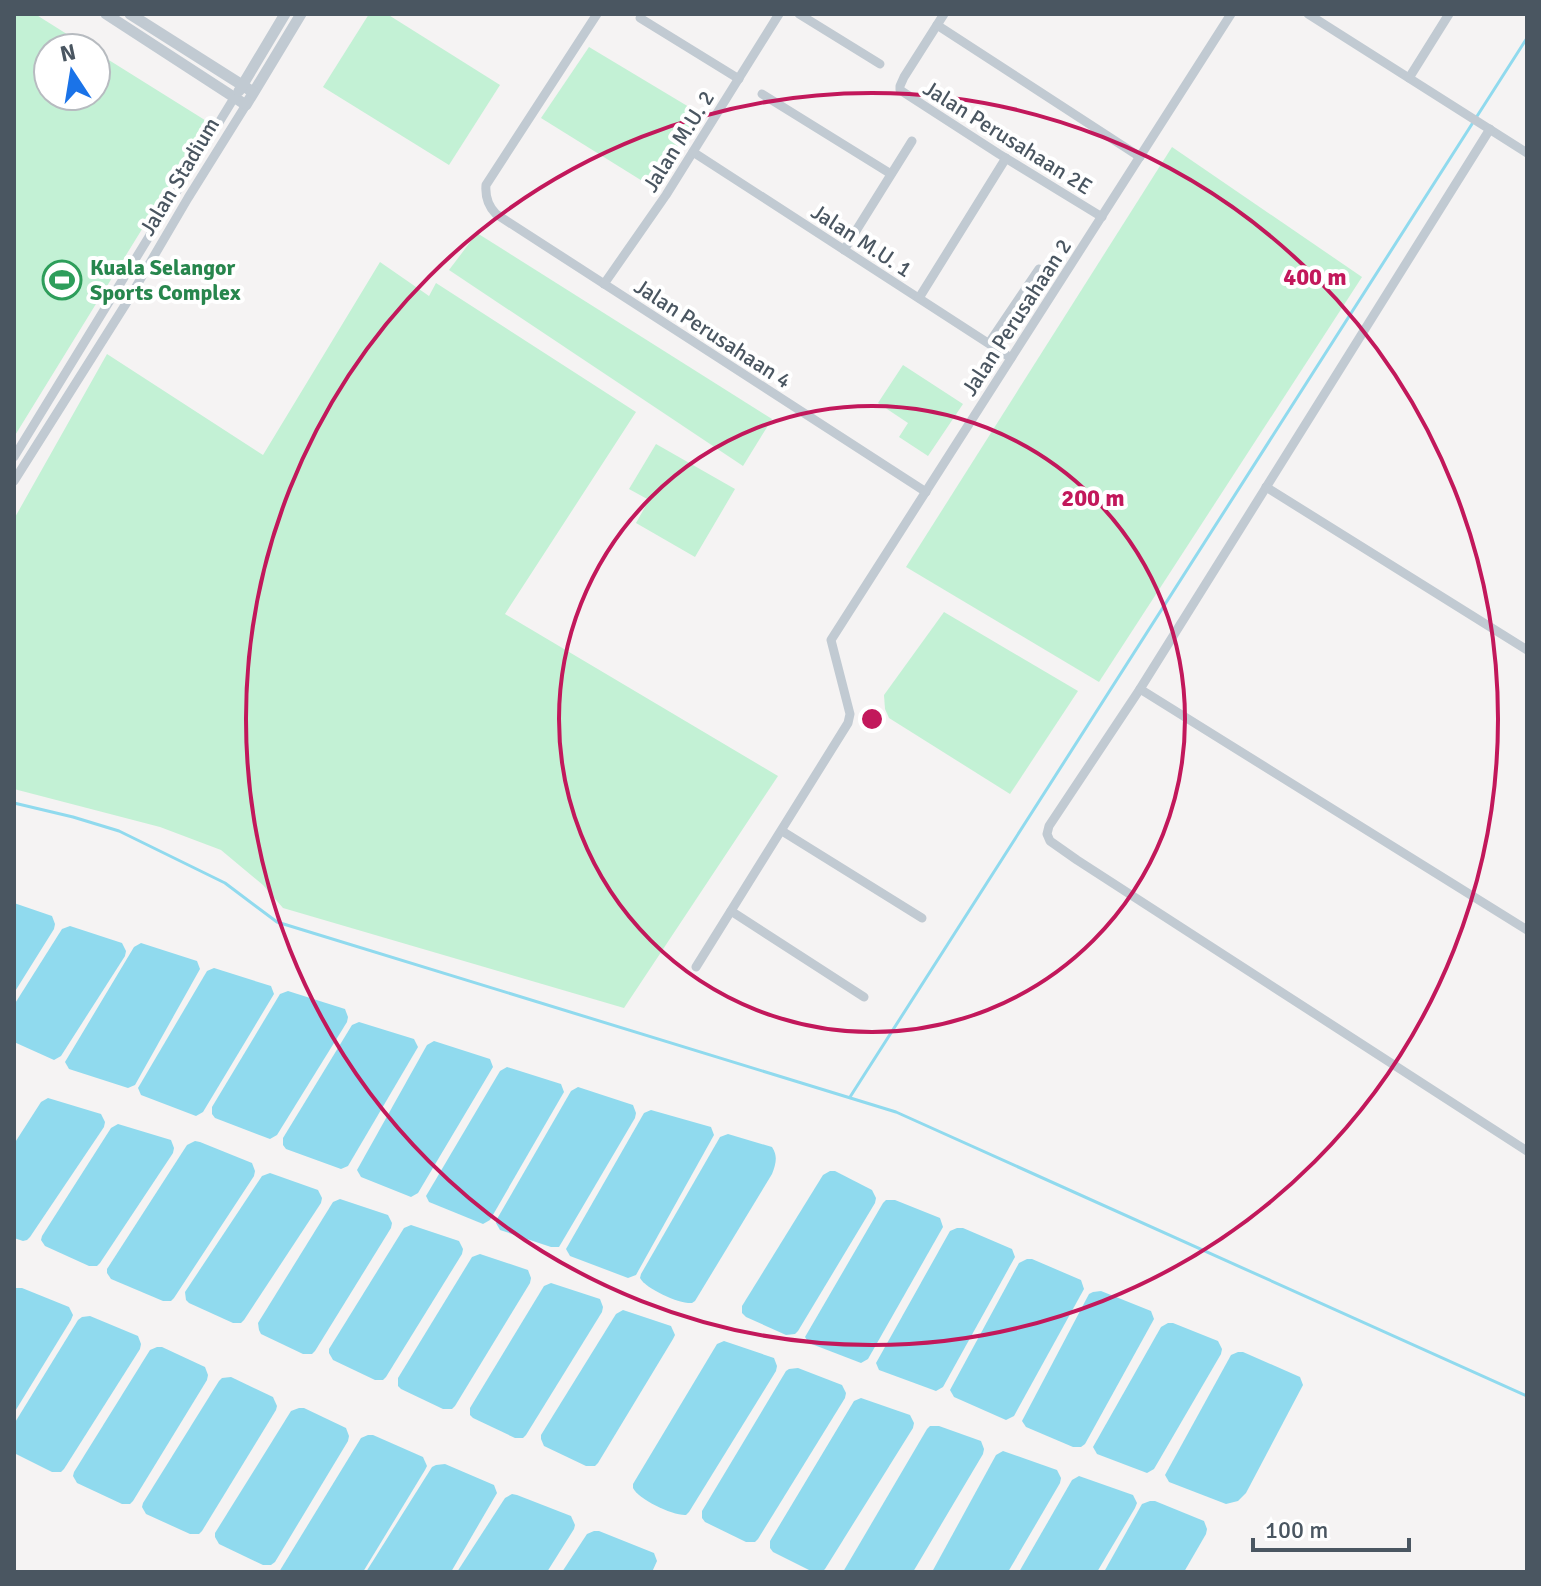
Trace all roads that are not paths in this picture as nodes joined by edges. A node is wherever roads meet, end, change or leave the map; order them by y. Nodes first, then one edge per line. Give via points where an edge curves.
1 (106, 14) edge
2 (130, 14) edge
3 (285, 14) edge
4 (301, 14) edge
5 (597, 14) edge
6 (779, 14) edge
7 (799, 14) edge
8 (944, 14) edge
9 (1231, 14) edge
10 (1308, 14) edge
11 (1449, 14) edge
12 (640, 18) dead end
13 (937, 25) junction
14 (880, 64) dead end
15 (1409, 78) junction
16 (739, 79) junction
17 (248, 89) junction
18 (762, 94) dead end
19 (234, 98) junction
20 (246, 105) junction
21 (1486, 127) junction
22 (912, 141) dead end
23 (693, 152) junction
24 (1527, 153) edge
25 (1140, 157) junction
26 (1006, 158) junction
27 (891, 174) junction
28 (1102, 217) junction
29 (844, 250) junction
30 (1039, 269) dead end
31 (604, 284) junction
32 (919, 298) junction
33 (989, 343) junction
34 (1011, 358) junction
35 (14, 457) edge
36 (14, 481) edge
37 (1266, 487) junction
38 (926, 492) junction
39 (1527, 650) edge
40 (1140, 689) junction
41 (782, 831) junction
42 (731, 911) junction
43 (922, 918) dead end
44 (1527, 930) edge
45 (696, 967) dead end
46 (864, 997) dead end
47 (1527, 1151) edge

1 - 19 street
2 - 17 street
3 - 17 street, Jalan Stadium
4 - 17 street, Jalan Stadium
5 - 31 street, Jalan Perusahaan 4 via 486,185 496,214
6 - 16 street, Jalan M.U. 2
7 - 14 street
8 - 13 street
9 - 25 street, Jalan Perusahaan 2
10 - 15 street
11 - 15 street
12 - 16 street
13 - 25 street
13 - 26 street, Jalan Perusahaan 2E via 900,90
15 - 21 street
16 - 23 street, Jalan M.U. 2
17 - 19 street, Jalan Stadium
17 - 20 street, Jalan Stadium
18 - 27 street
19 - 20 street
19 - 35 street, Jalan Stadium
20 - 36 street, Jalan Stadium
21 - 24 street
21 - 37 street
22 - 27 street
23 - 29 street, Jalan M.U. 1
23 - 31 street, Jalan M.U. 2
25 - 28 street, Jalan Perusahaan 2
26 - 28 street, Jalan Perusahaan 2E
26 - 32 street
27 - 29 street
28 - 34 street, Jalan Perusahaan 2
29 - 32 street, Jalan M.U. 1
30 - 33 street
31 - 38 street, Jalan Perusahaan 4
32 - 33 street, Jalan M.U. 1
33 - 34 street, Jalan M.U. 1
34 - 38 street, Jalan Perusahaan 2
37 - 39 street
37 - 40 street
38 - 41 street, Jalan Perusahaan 2 via 831,640 848,723
40 - 44 street
40 - 47 street via 1049,826 1050,841
41 - 42 street
41 - 43 street
42 - 45 street
42 - 46 street

